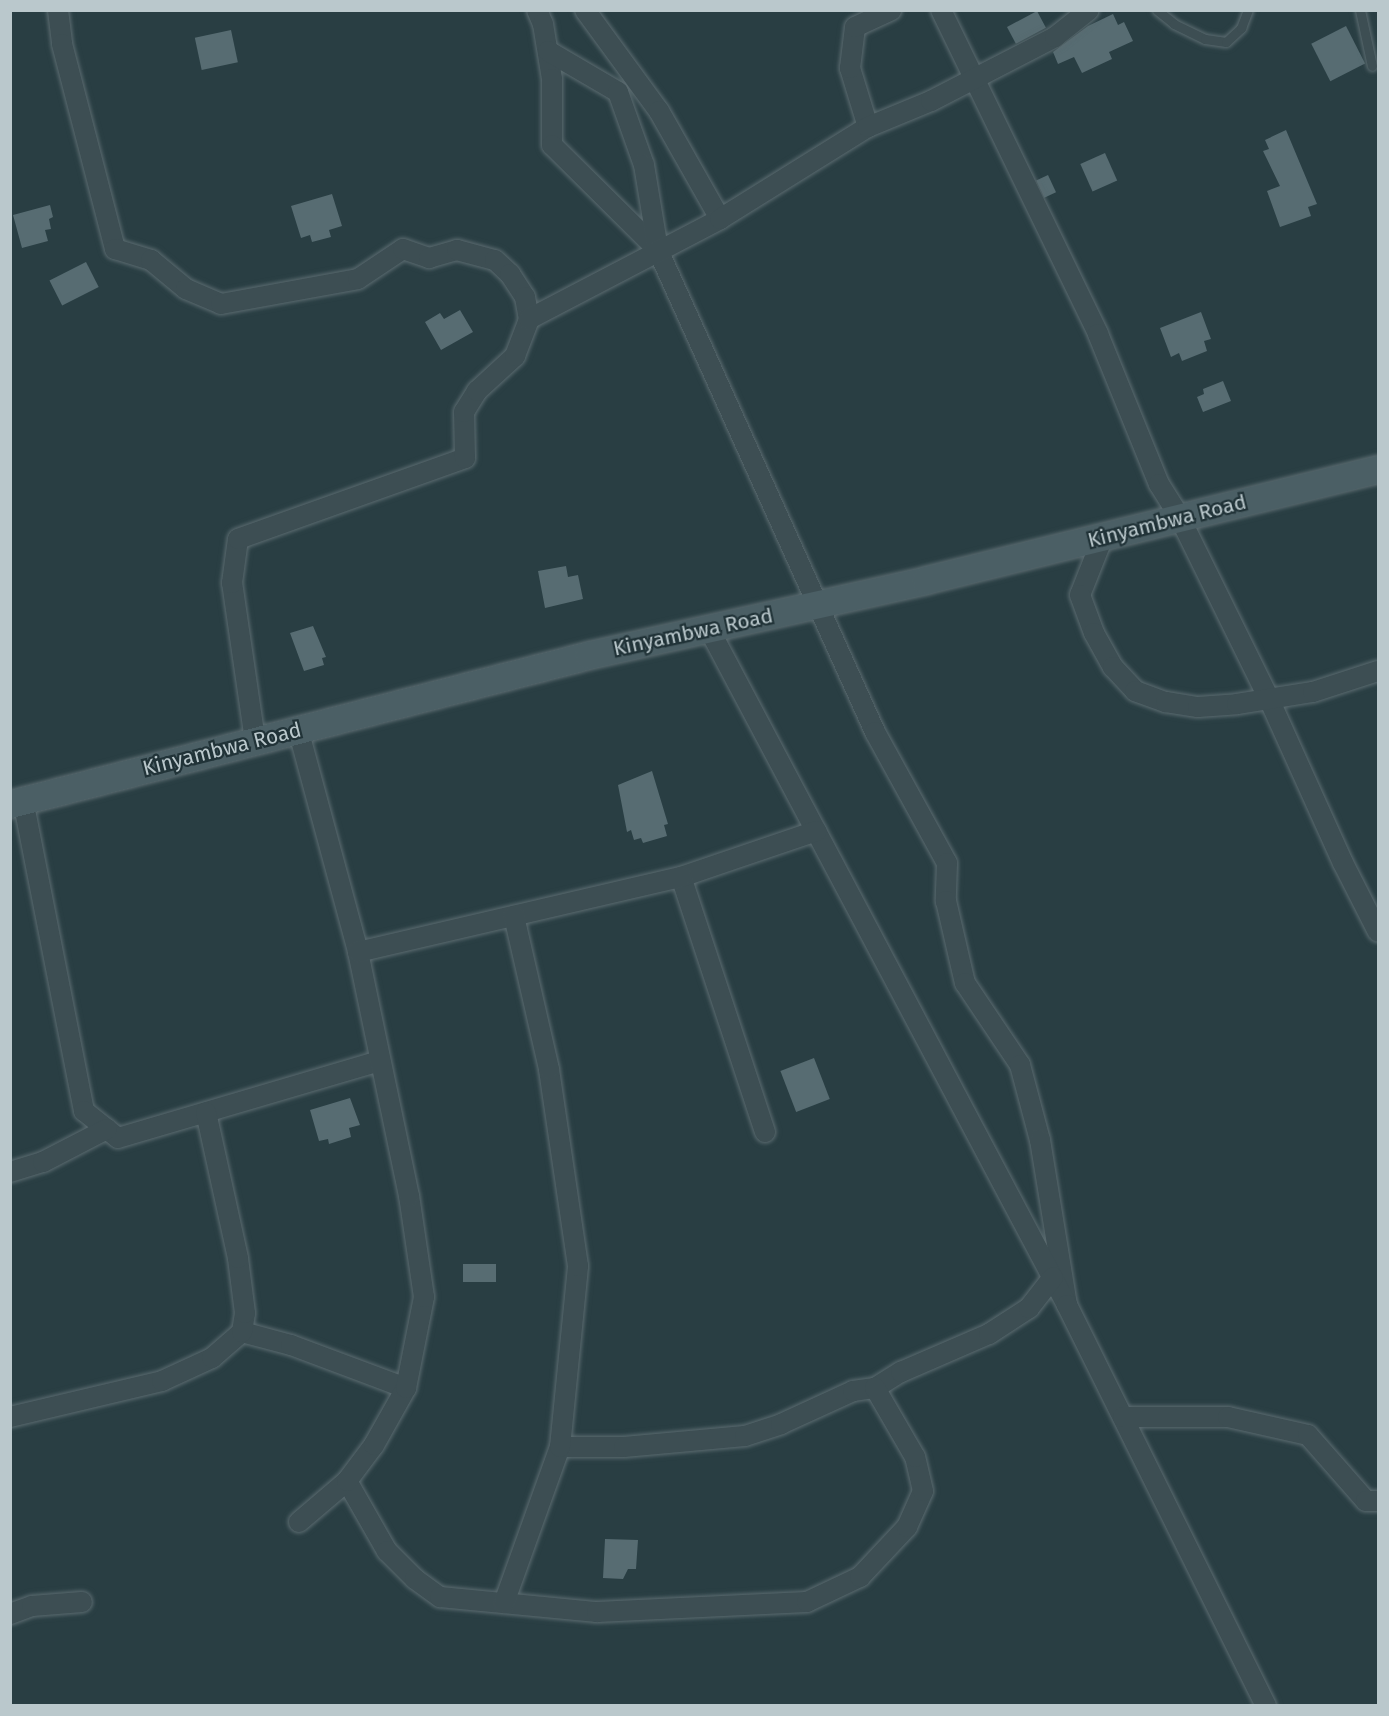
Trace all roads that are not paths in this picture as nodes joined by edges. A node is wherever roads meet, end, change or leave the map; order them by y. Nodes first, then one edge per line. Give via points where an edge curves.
1 (58, 10) edge
2 (537, 10) edge
3 (585, 10) edge
4 (891, 10) edge
5 (941, 10) edge
6 (1089, 10) edge
7 (1157, 10) edge
8 (1248, 10) edge
9 (1360, 10) edge
10 (548, 51) junction
11 (1372, 66) dead end
12 (974, 79) junction
13 (868, 127) junction
14 (720, 219) junction
15 (658, 250) junction
16 (530, 319) junction
17 (1378, 469) edge
18 (1180, 518) junction
19 (1103, 537) junction
20 (818, 604) junction
21 (709, 629) junction
22 (1378, 672) edge
23 (1269, 699) junction
24 (298, 729) junction
25 (255, 740) junction
26 (17, 802) edge
27 (816, 831) junction
28 (681, 877) junction
29 (514, 916) junction
30 (1378, 932) edge
31 (358, 952) junction
32 (380, 1061) junction
33 (206, 1112) junction
34 (107, 1129) junction
35 (765, 1132) dead end
36 (10, 1172) edge
37 (1053, 1277) junction
38 (1067, 1305) junction
39 (242, 1332) junction
40 (406, 1388) junction
41 (875, 1388) junction
42 (10, 1417) edge
43 (1123, 1417) junction
44 (560, 1447) junction
45 (347, 1481) junction
46 (1378, 1501) edge
47 (299, 1522) dead end
48 (82, 1602) dead end
49 (504, 1603) junction
50 (10, 1614) edge
51 (1266, 1706) edge

1 - 16 street via 62,44 115,249 151,260 186,289 221,304 358,279 403,249 429,258 457,250 495,260 510,274 525,297
2 - 10 street
3 - 14 street via 659,111
4 - 13 street via 855,27 850,68
5 - 12 street
6 - 12 street via 1055,37
7 - 8 lane via 1195,34 1226,42 1241,28
9 - 11 lane
10 - 15 street via 552,145
10 - 15 street via 618,92 644,165
12 - 13 street
12 - 18 street via 1098,334 1159,484
13 - 14 street
14 - 15 street
15 - 16 street
15 - 20 street
16 - 25 street via 515,356 477,391 464,412 465,458 238,539 232,583
17 - 18 street, Kinyambwa Road
18 - 19 street, Kinyambwa Road
18 - 23 street
19 - 20 street, Kinyambwa Road
19 - 23 street via 1080,595 1094,633 1113,667 1135,691 1166,702 1198,707
20 - 21 street, Kinyambwa Road
20 - 38 street via 876,732 947,863 946,901 965,983 1020,1065 1040,1140
21 - 24 street, Kinyambwa Road
21 - 27 street
22 - 23 street via 1313,692
23 - 30 street
24 - 25 street, Kinyambwa Road
24 - 31 street
25 - 26 street, Kinyambwa Road
26 - 34 street via 84,1111
27 - 28 street
27 - 37 street
28 - 29 street
28 - 35 street
29 - 31 street
29 - 44 street via 549,1069 577,1257
31 - 32 street
32 - 33 street
32 - 40 street via 409,1196 424,1297
33 - 34 street via 118,1138
33 - 39 street via 238,1258 244,1313
34 - 36 street via 43,1162
37 - 38 street
37 - 41 street via 1029,1308 989,1334 901,1372
38 - 43 street
39 - 40 street via 291,1345
39 - 42 street via 212,1358 162,1381
40 - 45 street via 374,1445
41 - 44 street via 853,1391 782,1424 744,1436 624,1447
41 - 49 street via 915,1457 923,1491 907,1527 860,1578 807,1602 597,1612
43 - 46 street via 1228,1417 1308,1435 1366,1501
43 - 51 street
44 - 49 street
45 - 47 street
45 - 49 street via 387,1551 415,1579 440,1597
48 - 50 street via 32,1606

